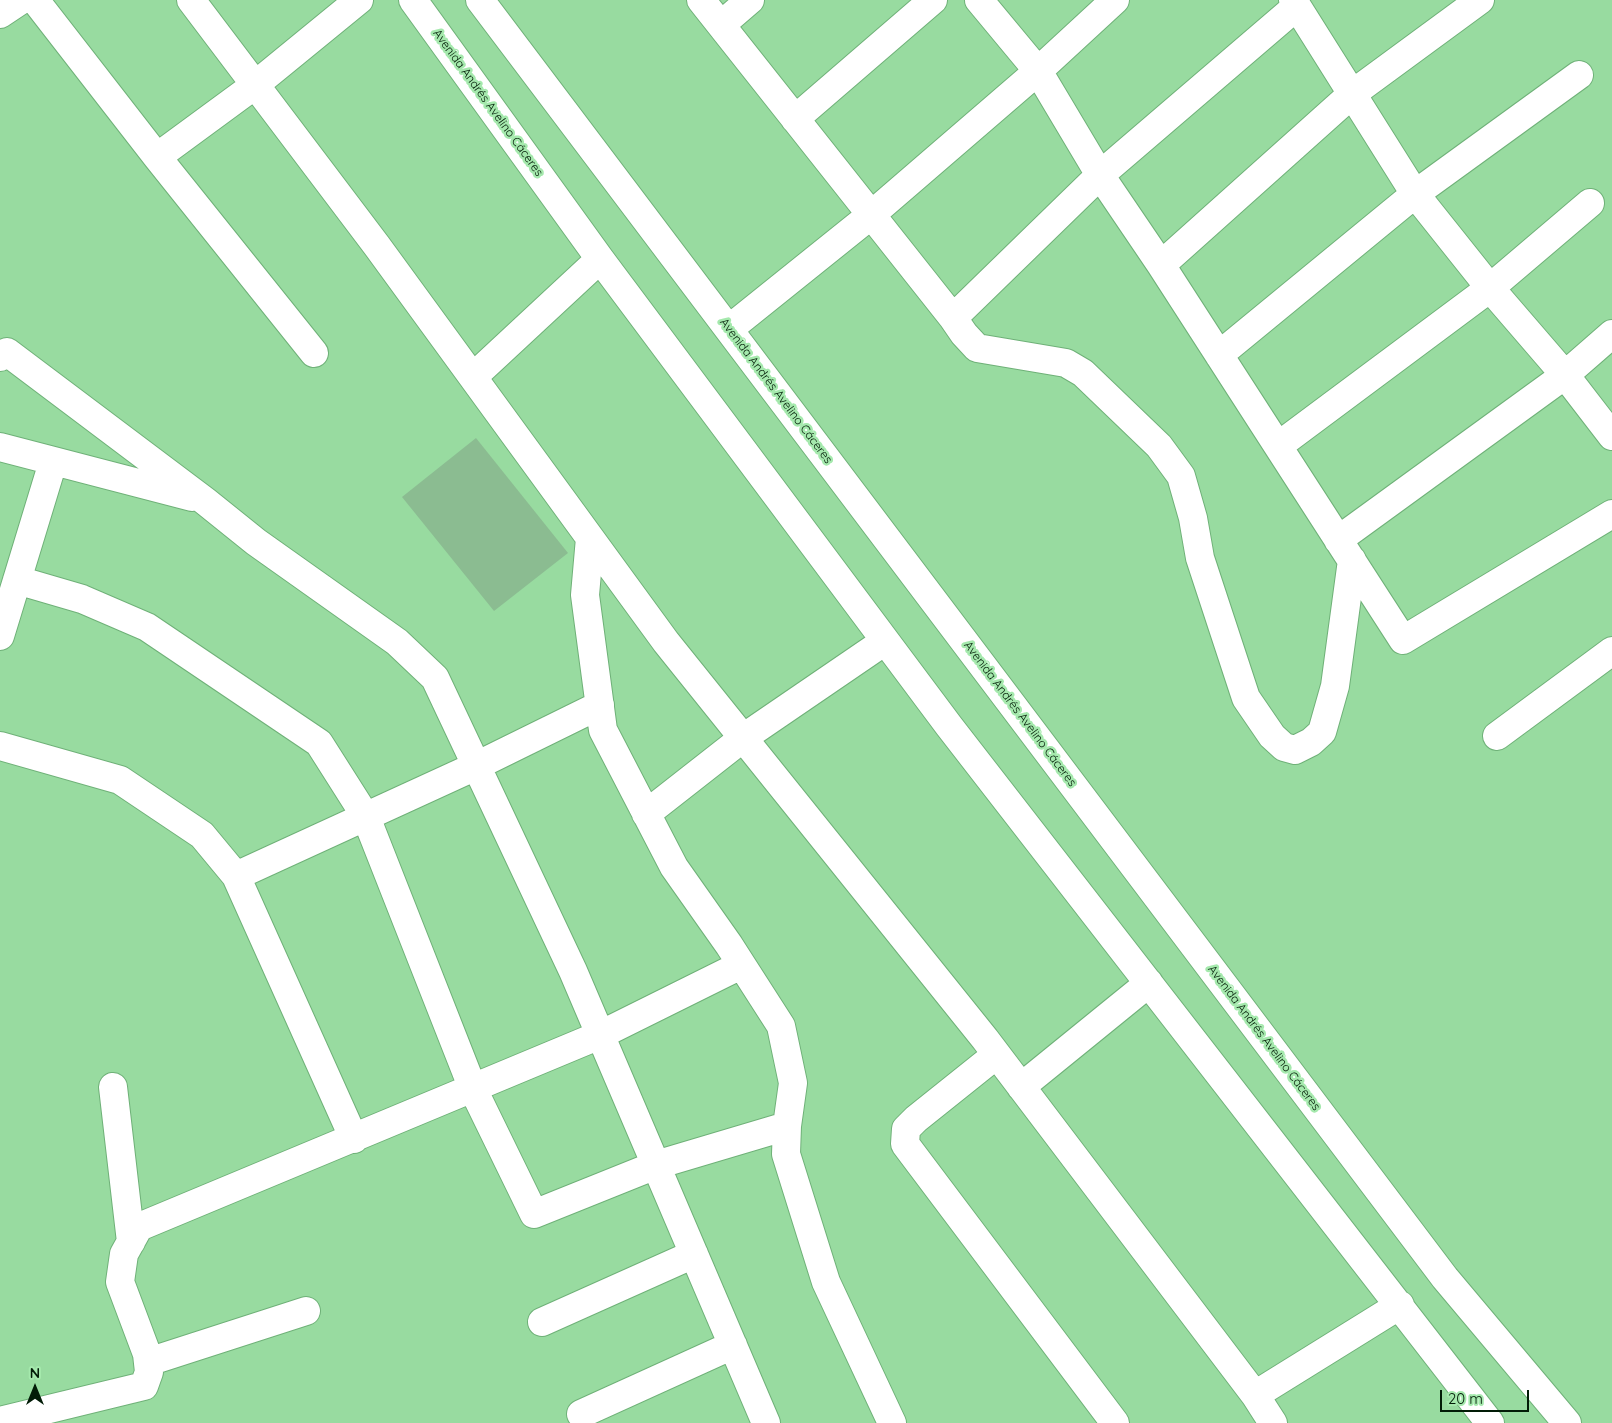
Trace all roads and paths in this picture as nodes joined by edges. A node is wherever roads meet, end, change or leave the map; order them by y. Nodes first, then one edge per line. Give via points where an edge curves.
1 (21, 0) edge
2 (35, 0) edge
3 (191, 0) edge
4 (359, 0) edge
5 (413, 0) edge
6 (480, 0) edge
7 (700, 0) edge
8 (750, 0) edge
9 (933, 0) edge
10 (979, 0) edge
11 (1115, 0) edge
12 (1480, 0) edge
13 (1295, 3) edge
14 (0, 14) edge
15 (720, 25) junction
16 (1038, 71) junction
17 (1579, 75) dead end
18 (255, 84) junction
19 (1352, 94) junction
20 (795, 119) junction
21 (157, 157) junction
22 (1100, 175) junction
23 (1414, 194) junction
24 (1590, 203) dead end
25 (870, 215) junction
26 (600, 259) junction
27 (1161, 265) junction
28 (1490, 288) junction
29 (953, 318) junction
30 (729, 329) junction
31 (1612, 334) edge
32 (314, 353) dead end
33 (1219, 355) junction
34 (0, 357) edge
35 (1565, 375) junction
36 (473, 377) junction
37 (1612, 436) edge
38 (1278, 446) junction
39 (0, 447) edge
40 (53, 462) junction
41 (205, 500) junction
42 (1612, 514) edge
43 (590, 538) junction
44 (1345, 550) junction
45 (17, 580) junction
46 (0, 636) edge
47 (886, 641) junction
48 (1612, 652) edge
49 (600, 705) junction
50 (1496, 736) dead end
51 (743, 738) junction
52 (0, 746) edge
53 (476, 766) junction
54 (646, 814) junction
55 (366, 816) junction
56 (236, 876) junction
57 (741, 964) junction
58 (1149, 983) junction
59 (600, 1035) junction
60 (996, 1055) junction
61 (113, 1087) dead end
62 (1022, 1088) junction
63 (473, 1089) junction
64 (787, 1126) junction
65 (354, 1139) junction
66 (656, 1165) junction
67 (131, 1242) junction
68 (694, 1254) junction
69 (1400, 1305) junction
70 (306, 1311) dead end
71 (542, 1322) dead end
72 (733, 1345) junction
73 (148, 1362) junction
74 (1255, 1395) junction
75 (581, 1414) dead end
76 (0, 1421) edge
77 (766, 1423) edge
78 (892, 1423) edge
79 (1115, 1423) edge
80 (1273, 1423) edge
81 (1490, 1423) edge
82 (1567, 1423) edge

1 - 14 street
2 - 21 street
3 - 18 street
4 - 18 street
5 - 26 street, Avenida Andrés Avelino Cáceres
6 - 30 street, Avenida Andrés Avelino Cáceres
7 - 15 street
8 - 15 street
9 - 20 street
10 - 16 street
11 - 16 street
12 - 19 street
13 - 19 street
13 - 22 street
15 - 20 street
16 - 22 street
16 - 25 street
17 - 23 street
18 - 21 street
18 - 36 street
19 - 23 street
19 - 27 street
20 - 25 street
21 - 32 street
22 - 27 street
22 - 29 street
23 - 28 street
23 - 33 street
24 - 28 street
25 - 29 street
25 - 30 street
26 - 36 street
26 - 47 street, Avenida Andrés Avelino Cáceres
27 - 33 street
28 - 35 street
28 - 38 street
29 - 44 street via 977,348 1066,363 1083,373 1159,446 1181,476 1200,558 1246,698 1284,748 1295,750 1322,732 1335,686
30 - 82 street, Avenida Andrés Avelino Cáceres via 1445,1278
31 - 35 street
33 - 38 street
34 - 41 street via 7,352
35 - 37 street
35 - 44 street
36 - 43 street
38 - 44 street
39 - 40 street
40 - 41 street
40 - 45 street
41 - 53 street via 256,542 397,642 436,678
42 - 44 street via 1404,640
43 - 49 street via 586,595
43 - 51 street via 666,642
45 - 46 street
45 - 55 street via 82,600 147,627 311,737 319,743
47 - 51 street
47 - 58 street, Avenida Andrés Avelino Cáceres
48 - 50 street
49 - 53 street
49 - 54 street via 603,730
51 - 54 street
51 - 60 street
52 - 56 street via 120,780 202,835
53 - 55 street
53 - 59 street
54 - 57 street via 674,867
55 - 56 street
55 - 63 street
56 - 65 street
57 - 59 street
57 - 64 street via 781,1026 793,1083
58 - 62 street
58 - 69 street, Avenida Andrés Avelino Cáceres
59 - 63 street
59 - 66 street
60 - 62 street
60 - 79 street via 916,1119 906,1129 905,1144
61 - 67 street
62 - 74 street
63 - 65 street
63 - 66 street via 534,1214
64 - 66 street
64 - 78 street via 786,1154 826,1282
65 - 67 street via 139,1227
66 - 68 street
67 - 73 street via 124,1254 120,1282
68 - 71 street
68 - 72 street
69 - 74 street
69 - 81 street, Avenida Andrés Avelino Cáceres
70 - 73 street
72 - 75 street
72 - 77 street
73 - 76 street via 149,1372 144,1386
74 - 80 street

